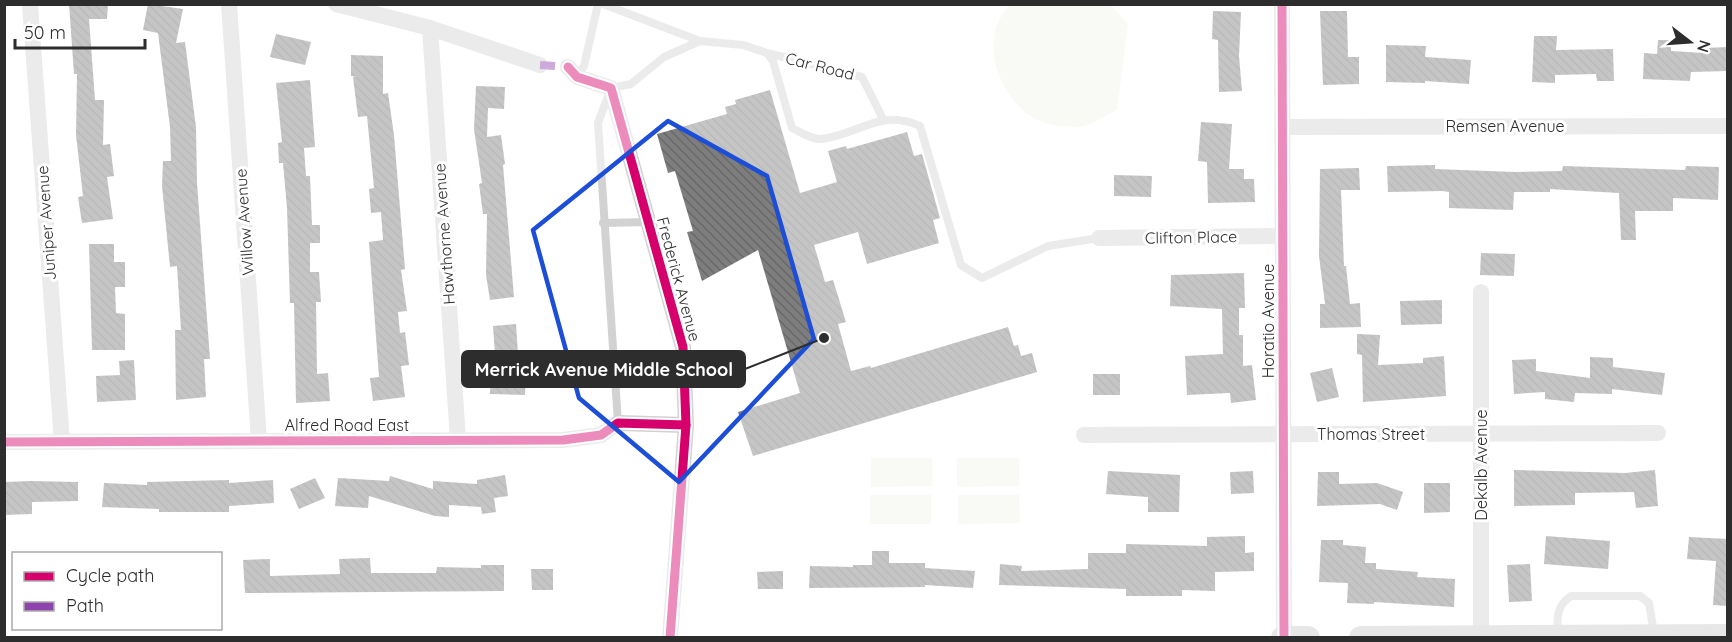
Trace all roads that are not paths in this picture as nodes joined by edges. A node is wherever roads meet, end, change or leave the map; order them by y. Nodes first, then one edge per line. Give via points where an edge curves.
1 (30, 4) edge
2 (229, 4) edge
3 (336, 4) edge
4 (598, 4) edge
5 (603, 4) edge
6 (1282, 4) edge
7 (430, 28) junction
8 (700, 41) junction
9 (766, 53) junction
10 (540, 65) dead end
11 (573, 72) joint
12 (611, 88) junction
13 (883, 119) junction
14 (1728, 126) edge
15 (1283, 127) junction
16 (648, 222) junction
17 (603, 224) junction
18 (1282, 236) junction
19 (1099, 238) joint
20 (1481, 292) dead end
21 (618, 423) junction
22 (686, 425) junction
23 (1481, 433) junction
24 (1658, 433) dead end
25 (1284, 434) junction
26 (1084, 435) dead end
27 (458, 439) junction
28 (259, 440) junction
29 (4, 442) edge
30 (62, 442) junction
31 (1728, 636) edge
32 (1481, 637) edge
33 (1499, 637) edge
34 (1558, 637) edge
35 (1654, 637) edge
36 (1696, 637) edge
37 (670, 638) edge
38 (1284, 638) edge
39 (1308, 638) edge
40 (1361, 638) edge

1 - 30 street, Juniper Avenue
2 - 28 street, Willow Avenue
3 - 7 street
4 - 11 lane via 584,66
5 - 8 lane
6 - 15 street, Horatio Avenue
7 - 10 street
7 - 27 street, Hawthorne Avenue
8 - 9 lane, Car Road via 743,45
8 - 12 lane via 663,57 631,84
9 - 13 lane, Car Road via 862,77
9 - 13 lane via 773,61 792,128 820,140
11 - 12 street
12 - 16 street, Frederick Avenue
12 - 17 lane via 598,123
13 - 19 lane via 906,120 920,126 961,265 982,278 1048,246
14 - 15 street, Remsen Avenue
15 - 18 street, Horatio Avenue
16 - 17 lane
16 - 22 street, Frederick Avenue via 683,347
17 - 21 lane
18 - 19 street, Clifton Place
18 - 25 street, Horatio Avenue
20 - 23 street, Dekalb Avenue
21 - 22 street, Alfred Road East
21 - 27 street, Alfred Road East via 601,435 563,440
22 - 37 street, Frederick Avenue
23 - 24 street, Thomas Street
23 - 25 street, Thomas Street
23 - 32 street, Dekalb Avenue
25 - 26 street, Thomas Street
25 - 38 street, Horatio Avenue
27 - 28 street, Alfred Road East
28 - 30 street, Alfred Road East
29 - 30 street, Alfred Road East
31 - 36 main road
32 - 33 main road
32 - 40 main road
33 - 34 main road
34 - 35 main road
34 - 35 lane via 1557,616 1562,603 1571,596 1640,596 1649,603
35 - 36 main road
38 - 39 main road

